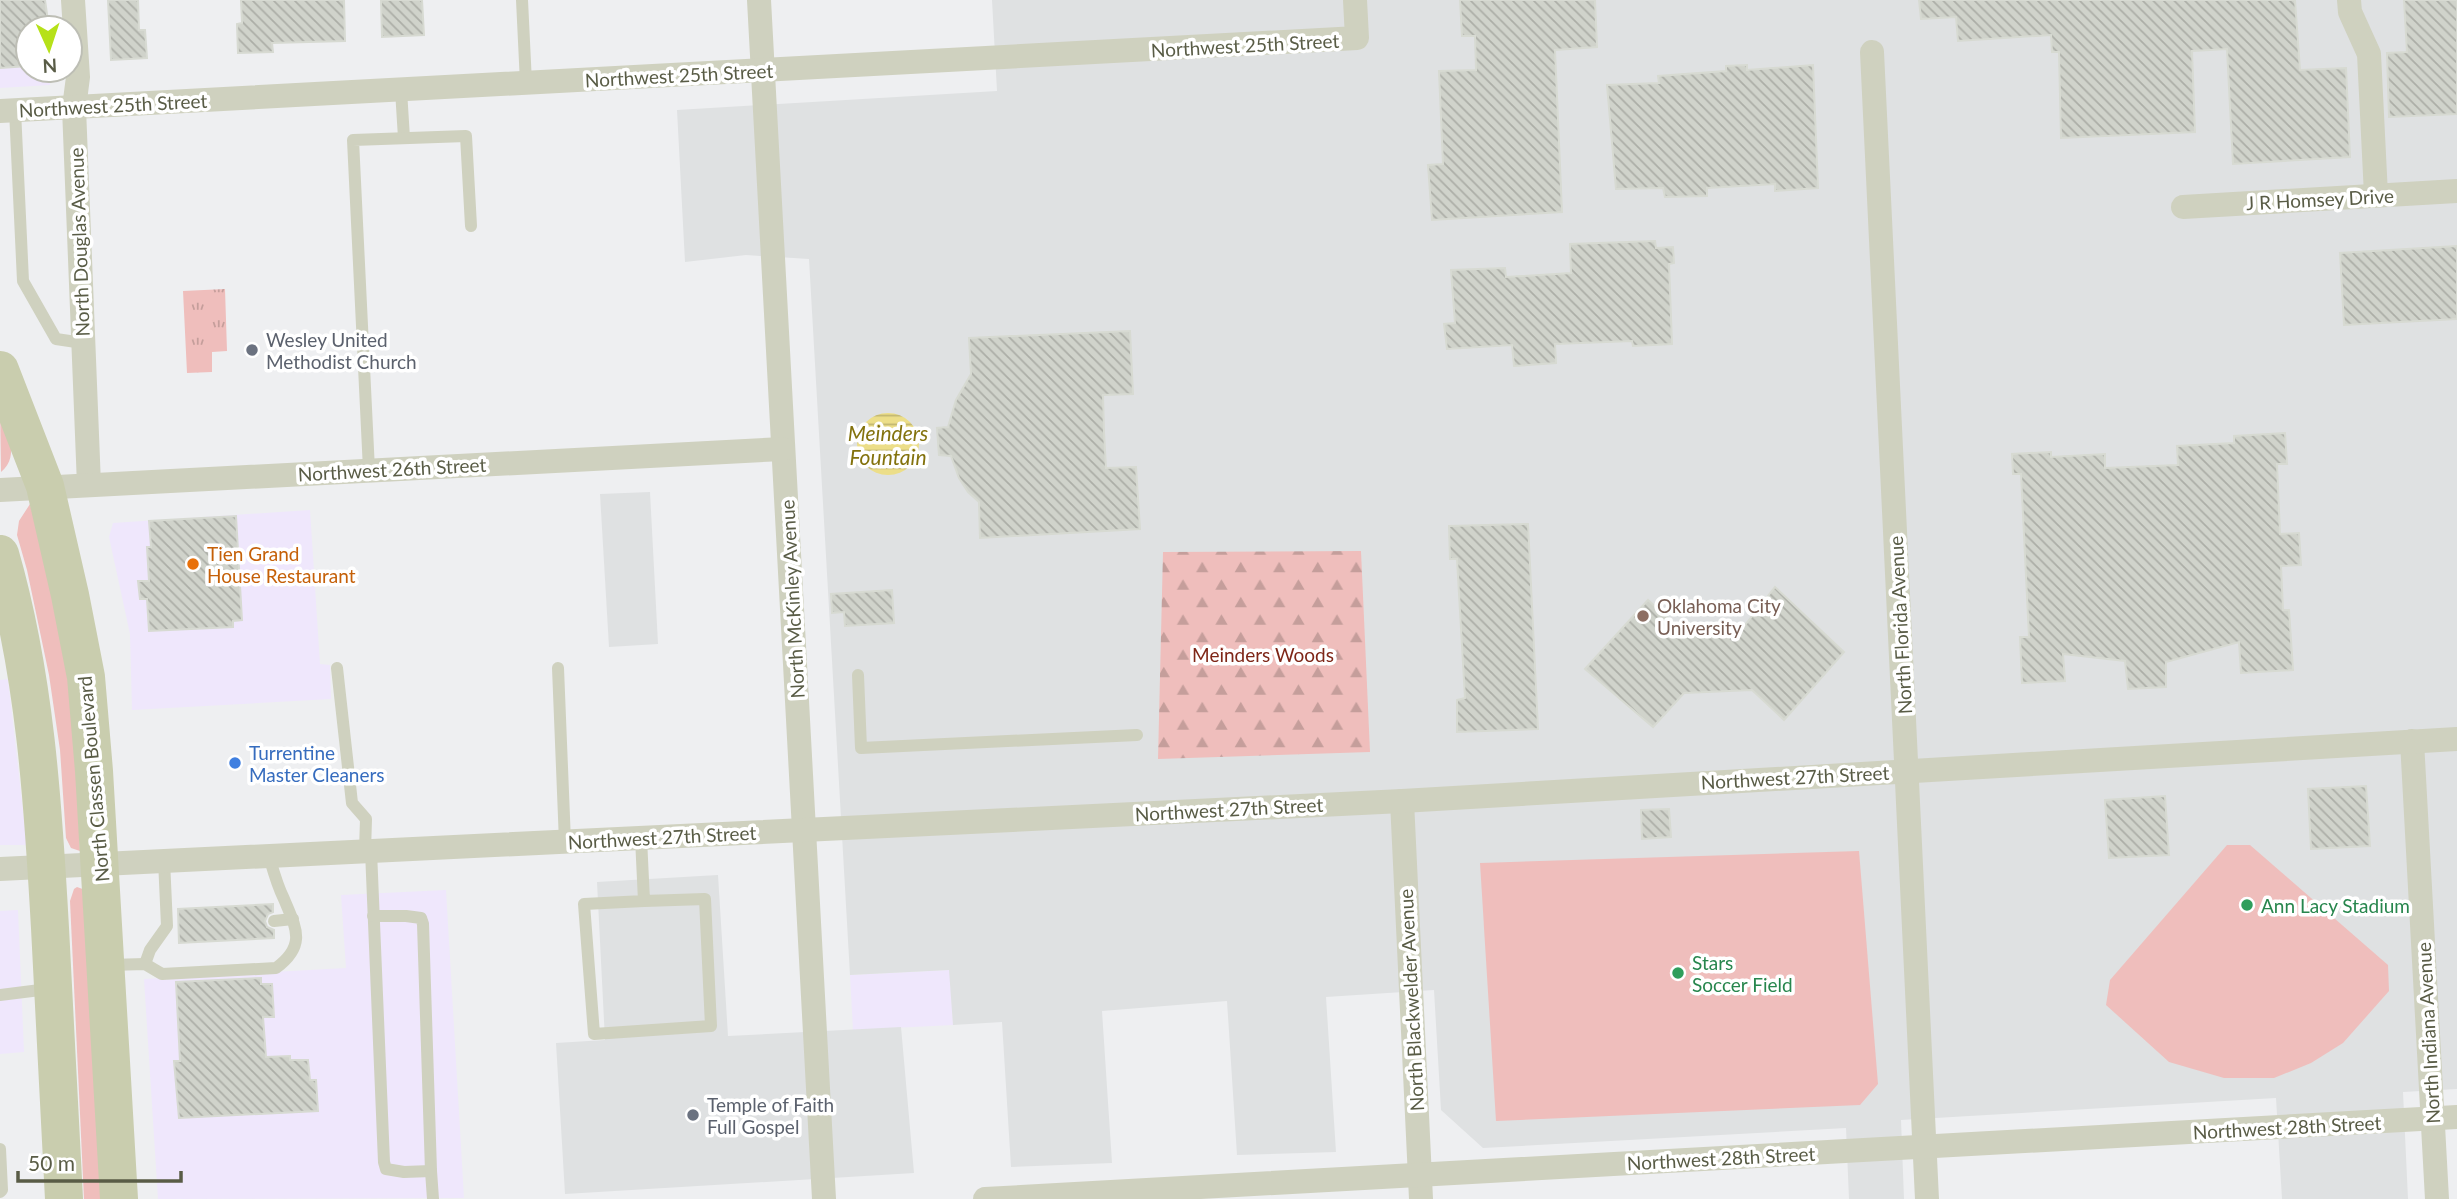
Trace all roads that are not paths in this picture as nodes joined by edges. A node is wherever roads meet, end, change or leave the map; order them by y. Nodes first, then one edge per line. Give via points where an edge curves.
1 (74, 0) edge
2 (522, 0) edge
3 (759, 0) edge
4 (1355, 0) edge
5 (2349, 0) edge
6 (1872, 52) dead end
7 (763, 71) junction
8 (526, 83) junction
9 (401, 90) junction
10 (74, 108) junction
11 (7, 111) edge
12 (404, 138) junction
13 (2457, 191) edge
14 (2376, 195) junction
15 (2183, 207) dead end
16 (471, 226) dead end
17 (83, 344) junction
18 (0, 370) edge
19 (783, 449) junction
20 (369, 470) junction
21 (89, 485) junction
22 (45, 486) junction
23 (0, 490) edge
24 (0, 554) edge
25 (337, 668) dead end
26 (558, 668) dead end
27 (858, 675) dead end
28 (1137, 735) dead end
29 (2457, 739) edge
30 (2412, 741) junction
31 (1907, 770) junction
32 (1402, 801) junction
33 (804, 830) junction
34 (641, 838) junction
35 (565, 842) junction
36 (368, 851) junction
37 (269, 856) junction
38 (164, 860) junction
39 (100, 864) junction
40 (47, 866) junction
41 (0, 869) edge
42 (644, 901) junction
43 (373, 916) junction
44 (293, 919) junction
45 (274, 921) dead end
46 (145, 964) junction
47 (106, 965) junction
48 (53, 988) junction
49 (0, 995) edge
50 (2445, 1118) edge
51 (1925, 1147) junction
52 (0, 1149) edge
53 (431, 1171) junction
54 (1420, 1187) edge
55 (0, 1192) edge
56 (64, 1199) edge
57 (119, 1199) edge
58 (433, 1199) edge
59 (824, 1199) edge
60 (985, 1199) edge
61 (1927, 1199) edge
62 (2437, 1199) edge

1 - 10 street, North Douglas Avenue via 78,77
2 - 8 lane
3 - 7 street, North McKinley Avenue
4 - 7 street, Northwest 25th Street via 1357,38
5 - 14 street via 2369,54
6 - 31 street, North Florida Avenue
7 - 8 street, Northwest 25th Street
7 - 19 street, North McKinley Avenue
8 - 9 street, Northwest 25th Street
9 - 10 street, Northwest 25th Street
9 - 12 lane
10 - 11 street, Northwest 25th Street
10 - 17 street, North Douglas Avenue
11 - 17 lane via 23,281 55,339
12 - 16 lane via 466,136
12 - 20 lane via 352,141
13 - 14 street, J R Homsey Drive
14 - 15 street, J R Homsey Drive
17 - 21 street, North Douglas Avenue
18 - 22 main road, North Classen Boulevard
19 - 20 street, Northwest 26th Street
19 - 33 street, North McKinley Avenue
20 - 21 street, Northwest 26th Street
21 - 22 street, Northwest 26th Street
22 - 23 street, Northwest 26th Street
22 - 39 main road, North Classen Boulevard via 86,677
24 - 40 main road via 23,652
25 - 36 lane via 352,803 366,819
26 - 35 lane
27 - 28 lane via 861,748
29 - 30 street, Northwest 27th Street
30 - 31 street, Northwest 27th Street
30 - 50 street, North Indiana Avenue
31 - 32 street, Northwest 27th Street
31 - 51 street, North Florida Avenue
32 - 33 street, Northwest 27th Street
32 - 54 street, North Blackwelder Avenue
33 - 34 street, Northwest 27th Street
33 - 59 street, North McKinley Avenue
34 - 35 street, Northwest 27th Street
34 - 42 lane
35 - 36 street, Northwest 27th Street
36 - 37 street, Northwest 27th Street
36 - 43 lane
37 - 38 street, Northwest 27th Street
37 - 44 lane
38 - 39 street, Northwest 27th Street
38 - 46 lane via 173,925 150,950
39 - 40 street, Northwest 27th Street
39 - 47 main road, North Classen Boulevard
40 - 41 street, Northwest 27th Street
40 - 48 main road
42 - 42 lane via 584,904 593,1034 711,1026 705,899
43 - 53 lane via 383,1162 392,1171
43 - 53 lane via 421,918 423,924
44 - 45 lane
44 - 46 lane via 296,943 276,968 162,974
46 - 47 lane
47 - 57 main road, North Classen Boulevard
48 - 49 lane
48 - 56 main road
50 - 51 street, Northwest 28th Street
50 - 62 street, North Indiana Avenue
51 - 54 street, Northwest 28th Street
51 - 61 street, North Florida Avenue
52 - 55 lane
53 - 58 lane
54 - 60 street, Northwest 28th Street

